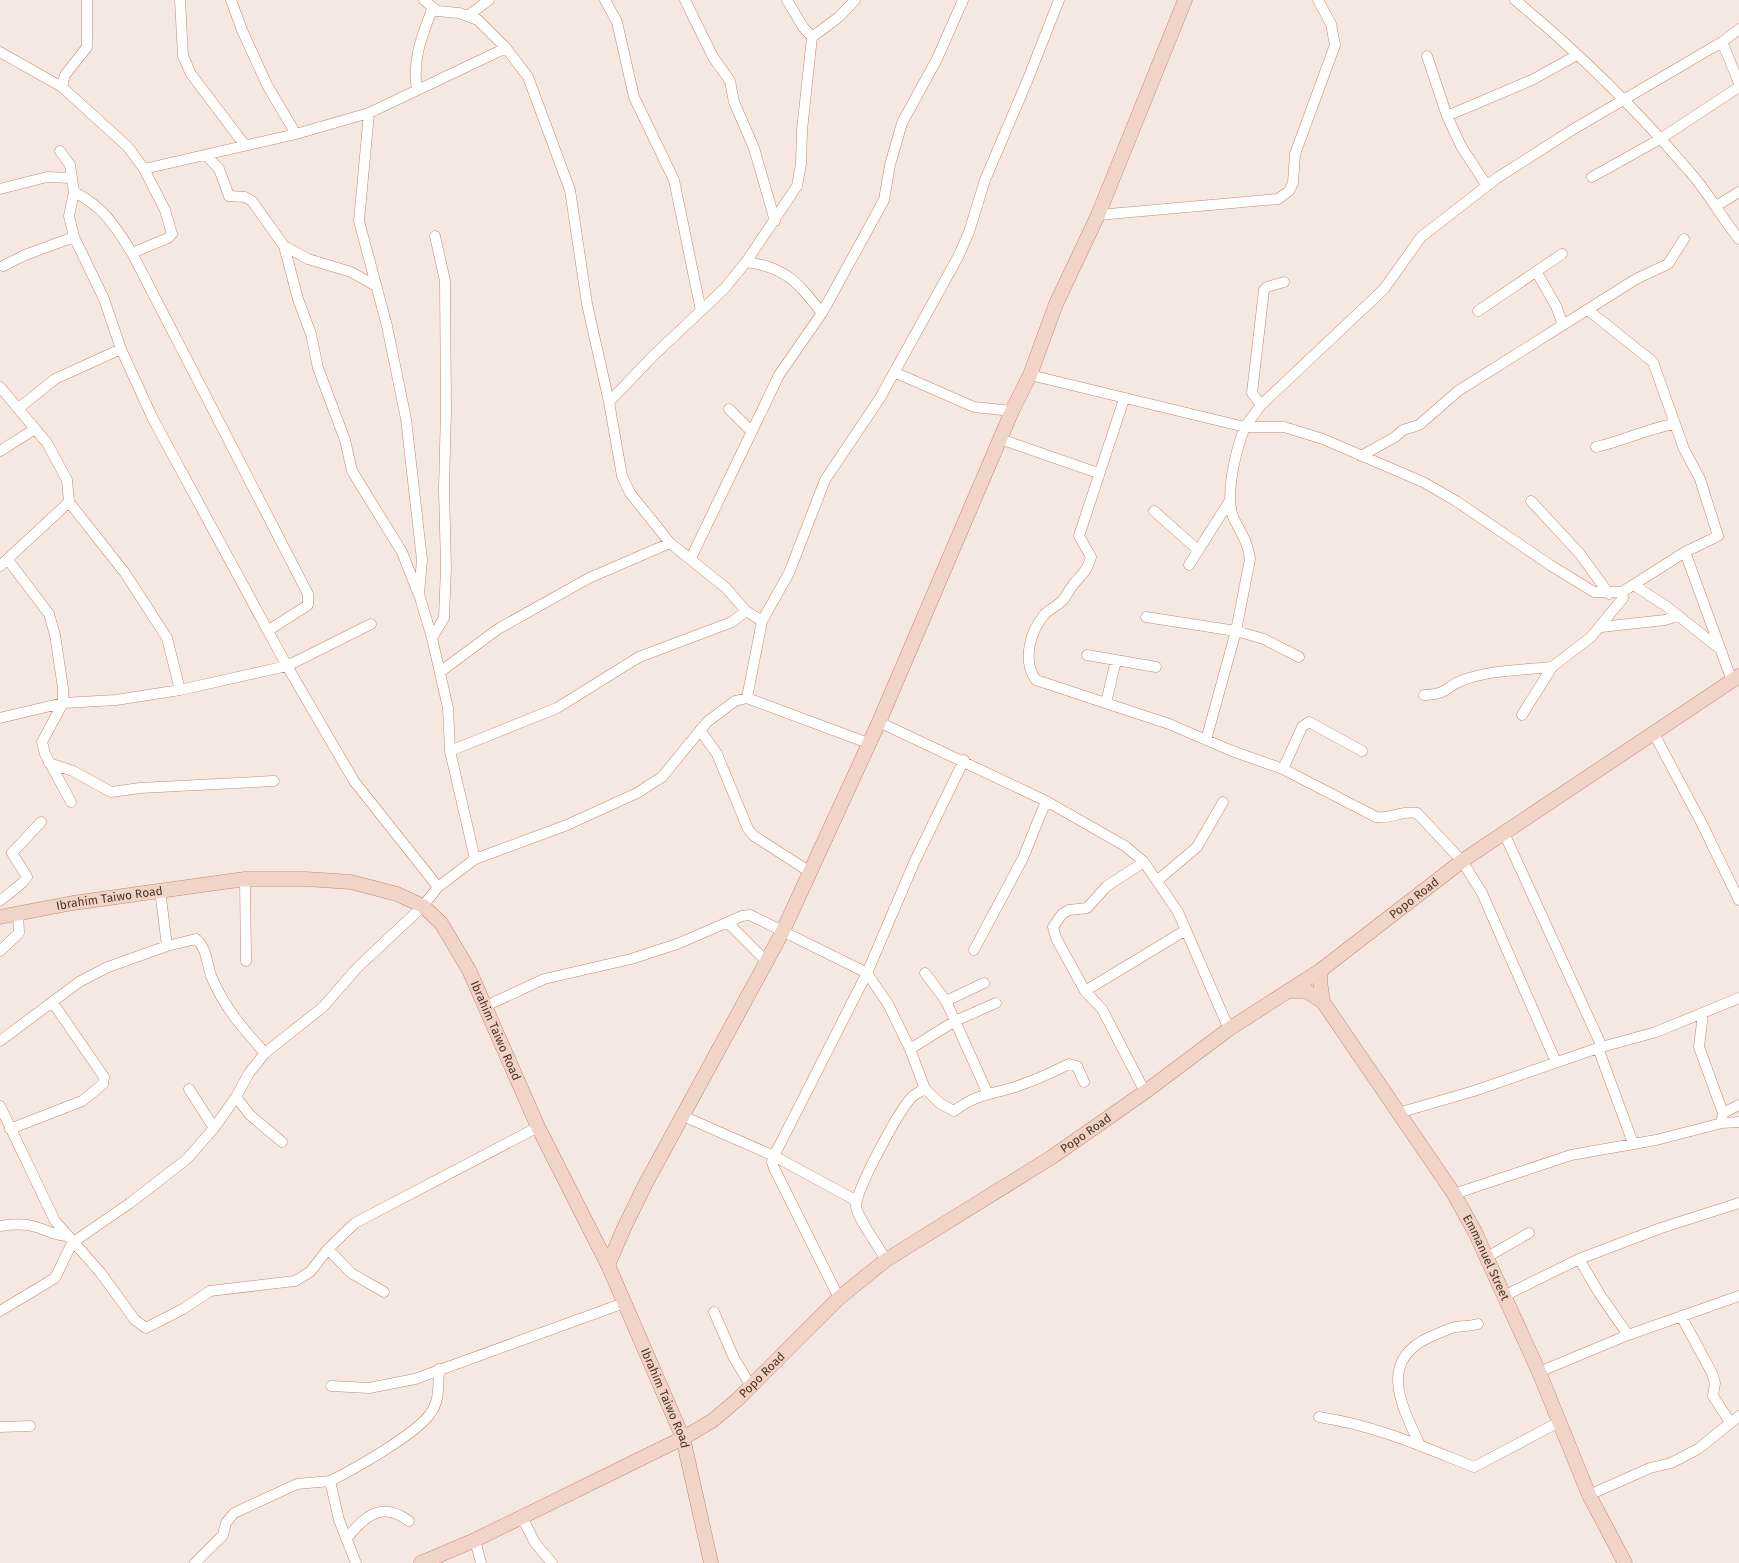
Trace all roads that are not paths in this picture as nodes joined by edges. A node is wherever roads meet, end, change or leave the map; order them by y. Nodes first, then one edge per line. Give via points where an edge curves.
1 (87, 0) edge
2 (180, 0) edge
3 (231, 0) edge
4 (424, 0) edge
5 (489, 0) edge
6 (605, 0) edge
7 (685, 0) edge
8 (787, 0) edge
9 (856, 0) edge
10 (963, 0) edge
11 (1059, 0) edge
12 (1185, 0) edge
13 (1318, 0) edge
14 (1515, 0) edge
15 (433, 7) junction
16 (469, 15) junction
17 (1739, 30) edge
18 (812, 37) junction
19 (1722, 42) junction
20 (506, 48) junction
21 (0, 52) edge
22 (1577, 55) junction
23 (1427, 56) dead end
24 (1739, 83) edge
25 (62, 87) junction
26 (1739, 87) edge
27 (417, 90) junction
28 (1624, 99) junction
29 (369, 114) junction
30 (1447, 116) junction
31 (296, 134) junction
32 (1660, 139) junction
33 (244, 144) junction
34 (60, 151) dead end
35 (206, 155) junction
36 (144, 169) junction
37 (1592, 177) dead end
38 (72, 178) junction
39 (1487, 186) junction
40 (0, 189) edge
41 (74, 192) junction
42 (1739, 192) edge
43 (1716, 206) junction
44 (1098, 215) junction
45 (775, 221) junction
46 (435, 236) dead end
47 (74, 237) junction
48 (1684, 239) dead end
49 (1739, 239) edge
50 (284, 246) junction
51 (132, 253) junction
52 (1562, 254) dead end
53 (746, 262) junction
54 (3, 266) dead end
55 (1536, 271) junction
56 (1284, 282) dead end
57 (376, 286) junction
58 (1588, 310) junction
59 (701, 311) junction
60 (1478, 311) dead end
61 (822, 313) junction
62 (1563, 325) junction
63 (121, 349) junction
64 (894, 372) junction
65 (1030, 375) junction
66 (0, 387) edge
67 (1124, 399) junction
68 (609, 402) junction
69 (1261, 405) junction
70 (19, 408) junction
71 (729, 409) dead end
72 (1012, 411) junction
73 (1674, 424) junction
74 (1245, 427) junction
75 (35, 429) junction
76 (751, 431) junction
77 (1000, 439) junction
78 (1596, 447) dead end
79 (0, 451) edge
80 (1360, 456) junction
81 (1098, 473) junction
82 (1531, 500) dead end
83 (69, 502) junction
84 (1229, 502) junction
85 (1154, 511) dead end
86 (670, 543) junction
87 (1198, 550) junction
88 (1686, 552) junction
89 (691, 558) junction
90 (4, 563) edge
91 (1189, 564) dead end
92 (1635, 586) junction
93 (1622, 592) junction
94 (419, 594) junction
95 (1609, 594) junction
96 (746, 611) junction
97 (1677, 616) junction
98 (1146, 617) dead end
99 (762, 621) junction
100 (371, 624) dead end
101 (1601, 627) junction
102 (269, 630) junction
103 (1236, 631) junction
104 (432, 638) junction
105 (1721, 649) junction
106 (1087, 656) dead end
107 (1299, 657) dead end
108 (1116, 660) junction
109 (288, 666) junction
110 (1156, 667) dead end
111 (1552, 667) junction
112 (440, 672) junction
113 (1736, 678) edge
114 (180, 690) junction
115 (1424, 695) dead end
116 (747, 698) junction
117 (63, 703) junction
118 (1106, 703) junction
119 (1522, 715) dead end
120 (0, 718) edge
121 (879, 722) junction
122 (700, 730) junction
123 (1653, 732) junction
124 (1206, 740) junction
125 (868, 743) junction
126 (450, 751) junction
127 (1362, 751) dead end
128 (964, 760) junction
129 (49, 763) junction
130 (1283, 769) junction
131 (274, 781) dead end
132 (1046, 801) junction
133 (71, 802) dead end
134 (1223, 802) dead end
135 (41, 822) dead end
136 (1504, 833) junction
137 (475, 859) junction
138 (1462, 861) junction
139 (1144, 862) junction
140 (810, 872) junction
141 (245, 879) junction
142 (1158, 880) junction
143 (438, 887) junction
144 (160, 890) junction
145 (1739, 900) edge
146 (0, 901) edge
147 (423, 906) junction
148 (18, 914) junction
149 (0, 916) edge
150 (728, 923) junction
151 (1186, 930) junction
152 (782, 933) junction
153 (167, 946) junction
154 (974, 950) dead end
155 (0, 951) edge
156 (246, 961) dead end
157 (768, 963) junction
158 (1321, 970) junction
159 (925, 973) dead end
160 (867, 974) junction
161 (984, 983) dead end
162 (1085, 991) junction
163 (1289, 991) junction
164 (1739, 998) edge
165 (946, 1001) junction
166 (1323, 1002) junction
167 (53, 1003) junction
168 (996, 1003) dead end
169 (486, 1006) junction
170 (1703, 1014) junction
171 (956, 1021) junction
172 (1229, 1029) junction
173 (0, 1041) edge
174 (1600, 1048) junction
175 (910, 1049) junction
176 (265, 1053) junction
177 (1556, 1062) junction
178 (1084, 1082) dead end
179 (190, 1089) dead end
180 (925, 1089) junction
181 (987, 1092) junction
182 (1146, 1092) junction
183 (236, 1097) junction
184 (1739, 1105) edge
185 (0, 1106) edge
186 (1398, 1113) junction
187 (683, 1116) junction
188 (1722, 1118) junction
189 (1739, 1122) edge
190 (538, 1127) junction
191 (214, 1128) junction
192 (10, 1129) junction
193 (282, 1142) dead end
194 (1633, 1143) junction
195 (774, 1156) junction
196 (1454, 1194) junction
197 (857, 1201) junction
198 (1739, 1203) edge
199 (0, 1226) edge
200 (1529, 1233) dead end
201 (70, 1239) junction
202 (328, 1249) junction
203 (1487, 1257) junction
204 (1579, 1259) junction
205 (886, 1260) junction
206 (608, 1265) junction
207 (384, 1292) dead end
208 (1506, 1295) junction
209 (1739, 1296) edge
210 (839, 1298) junction
211 (624, 1303) junction
212 (0, 1311) edge
213 (714, 1312) dead end
214 (1681, 1316) junction
215 (1478, 1324) dead end
216 (1628, 1335) junction
217 (439, 1369) junction
218 (1539, 1372) junction
219 (331, 1386) dead end
220 (751, 1386) junction
221 (1319, 1417) dead end
222 (1734, 1419) edge
223 (1560, 1422) junction
224 (0, 1426) edge
225 (30, 1426) dead end
226 (683, 1438) junction
227 (1419, 1443) junction
228 (330, 1481) junction
229 (1589, 1495) junction
230 (522, 1517) junction
231 (409, 1521) dead end
232 (346, 1539) junction
233 (475, 1540) junction
234 (196, 1563) edge
235 (356, 1563) edge
236 (421, 1563) edge
237 (481, 1563) edge
238 (552, 1563) edge
239 (711, 1563) edge
240 (1625, 1563) edge

1 - 25 street via 87,48 65,75
2 - 33 street via 183,56 191,74
3 - 31 street via 267,85
4 - 15 street
5 - 16 street
6 - 59 street via 617,22 634,97 674,180
7 - 45 street via 713,57 730,81 734,102 754,148
8 - 18 street
9 - 18 street
10 - 61 street via 937,59 902,123 884,200
11 - 64 street via 985,180 958,257
12 - 44 main road
13 - 44 street via 1332,24 1335,45 1295,154 1293,182 1289,191 1278,199
14 - 22 street
15 - 16 street via 437,11
15 - 27 street via 418,49 414,71
16 - 20 street
17 - 19 street
18 - 45 street via 797,186
19 - 24 street
19 - 28 street
20 - 27 street
20 - 68 street via 528,77 570,190 588,304
21 - 25 street
22 - 28 street
22 - 30 street via 1532,80
23 - 30 street
25 - 36 street via 128,147
26 - 32 street
27 - 29 street
28 - 32 street
28 - 39 street
29 - 31 street
29 - 57 street via 359,222
30 - 39 street via 1461,146
31 - 33 street
32 - 37 street
32 - 43 street
33 - 35 street
34 - 38 street via 70,165
35 - 36 street
35 - 50 street via 219,169 228,196 245,197 258,207
36 - 51 street via 165,210 172,234
38 - 40 street via 47,177
38 - 41 street
39 - 69 street via 1421,237 1384,289
41 - 47 street via 70,216
41 - 51 street via 94,202
42 - 43 street
43 - 49 street
44 - 65 main road via 1056,304
45 - 53 street
46 - 104 street via 445,281 446,567 444,618
47 - 54 street
47 - 63 street via 104,299
48 - 58 street via 1668,264 1636,279
50 - 57 street via 308,259 351,272
50 - 94 street via 298,299 312,334 318,368 345,440 352,471 402,552
51 - 102 street via 308,594 308,605
52 - 55 street
53 - 59 street via 724,290
53 - 61 street via 784,272 798,283
55 - 60 street
55 - 62 street
56 - 69 street via 1264,290 1252,393
57 - 94 street via 406,419 422,560
58 - 62 street
58 - 73 street via 1654,362
59 - 68 street
61 - 76 street via 779,375
62 - 80 street via 1458,391 1419,425 1403,430 1395,438
63 - 70 street via 55,379
63 - 102 street via 153,419
64 - 72 street via 974,407
64 - 99 street via 825,480 790,573
65 - 67 street
65 - 72 main road
66 - 70 street
67 - 74 street
67 - 81 street
68 - 86 street via 622,476 630,492
69 - 74 street
70 - 75 street
71 - 76 street
72 - 77 main road
73 - 78 street
73 - 88 street via 1700,479 1718,532 1716,538
74 - 80 street via 1284,427
74 - 84 street via 1238,442
75 - 79 street
75 - 83 street via 61,466 67,480
76 - 89 street
77 - 81 street
77 - 121 main road
80 - 95 street via 1425,483 1594,592
81 - 118 street via 1079,536 1091,557 1089,564 1062,601 1037,625 1028,664 1036,680
82 - 95 street via 1580,554
83 - 90 street
83 - 114 street via 125,573 167,638
84 - 87 street
84 - 103 street via 1249,546 1250,559
85 - 87 street
86 - 89 street
86 - 112 street via 589,578 498,630
87 - 91 street
88 - 92 street
88 - 105 street
89 - 96 street via 726,588
90 - 117 street via 49,614 55,636
92 - 93 street
92 - 97 street
93 - 95 street
93 - 101 street via 1623,598
94 - 104 street
96 - 99 street
96 - 126 street via 732,622 639,657 557,708
97 - 101 street
97 - 105 street
98 - 103 street
99 - 116 street
100 - 109 street
101 - 111 street
102 - 109 street
103 - 107 street via 1264,639
103 - 124 street
104 - 112 street
105 - 113 street
106 - 108 street
108 - 110 street
108 - 118 street
109 - 114 street
109 - 143 street via 354,781
111 - 115 street via 1494,672 1461,681 1442,694
111 - 119 street
112 - 126 street via 448,708
113 - 123 main road, Popo Road
114 - 117 street via 116,700
116 - 122 street via 735,701
116 - 125 street
117 - 120 street
117 - 129 street via 42,742
118 - 124 street via 1170,724
121 - 125 main road
121 - 128 street
122 - 137 street via 662,777 637,793 567,825
122 - 140 street via 717,754 754,836
123 - 136 main road, Popo Road
123 - 145 street
124 - 130 street
125 - 140 main road
126 - 137 street
127 - 130 street via 1310,722 1302,727
128 - 132 street
128 - 160 street via 914,863
129 - 131 street via 73,771 111,792
129 - 133 street
130 - 138 street via 1376,818 1386,819 1410,811 1418,813
132 - 139 street via 1125,846
132 - 154 street via 1023,858
134 - 142 street via 1197,847
135 - 146 street via 12,853 27,877
136 - 138 main road, Popo Road
136 - 174 street
137 - 143 street
138 - 158 main road, Popo Road
138 - 177 street via 1482,894
139 - 142 street
139 - 162 street via 1107,886 1087,908 1062,914 1054,927 1056,938
140 - 152 main road
141 - 144 main road, Ibrahim Taiwo Road
141 - 147 main road, Ibrahim Taiwo Road via 351,882 397,894
141 - 156 street
142 - 151 street
143 - 147 street
144 - 148 main road, Ibrahim Taiwo Road via 73,902
144 - 153 street
147 - 169 main road, Ibrahim Taiwo Road via 441,923
147 - 176 street via 358,967 323,1007
148 - 149 main road, Ibrahim Taiwo Road
148 - 155 street via 20,933
150 - 152 street via 750,915
150 - 157 street
150 - 169 street via 631,959 544,979
151 - 162 street
151 - 172 street
152 - 157 main road
152 - 160 street
153 - 167 street via 108,967 79,982
153 - 176 street via 196,939 200,943 222,999
157 - 187 main road
158 - 163 main road, Popo Road
158 - 166 main road, Emmanuel Street
159 - 165 street
160 - 175 street via 888,1004
160 - 195 street
161 - 165 street
162 - 182 street via 1102,1008
163 - 166 main road via 1306,991
163 - 172 main road, Popo Road
164 - 170 street
165 - 171 street
166 - 186 main road, Emmanuel Street
167 - 173 street
167 - 192 street via 104,1077 103,1084 82,1101
168 - 171 street
169 - 190 main road, Ibrahim Taiwo Road
170 - 174 street
170 - 188 street via 1699,1046
171 - 175 street
171 - 181 street
172 - 182 main road, Popo Road
174 - 177 street
174 - 194 street
175 - 180 street
176 - 183 street
177 - 186 street
178 - 181 street via 1077,1066 1069,1064 1025,1083
179 - 191 street
180 - 181 street via 954,1111
180 - 197 street via 912,1097 899,1116 862,1184
182 - 205 main road, Popo Road via 1052,1156
183 - 191 street
183 - 193 street via 250,1115
184 - 188 street
185 - 192 street
186 - 196 main road, Emmanuel Street
187 - 195 street
187 - 206 main road via 632,1210
188 - 189 street
188 - 194 street via 1656,1140
190 - 202 street via 354,1223
190 - 206 main road, Ibrahim Taiwo Road
191 - 201 street via 187,1159 130,1203
192 - 201 street via 55,1221
194 - 196 street via 1571,1155
195 - 197 street
195 - 210 street via 774,1168
196 - 203 main road, Emmanuel Street
197 - 205 street via 857,1211
198 - 204 street
199 - 201 street via 19,1224 37,1227
200 - 203 street
201 - 202 street via 146,1328 210,1291 295,1282 310,1272
201 - 212 street via 55,1278
202 - 207 street via 351,1273
203 - 208 main road, Emmanuel Street
204 - 208 street
204 - 216 street
205 - 210 main road, Popo Road
206 - 211 main road, Ibrahim Taiwo Road
208 - 218 main road, Emmanuel Street
209 - 214 street
210 - 220 main road, Popo Road
211 - 217 street
211 - 226 main road, Ibrahim Taiwo Road
213 - 220 street via 734,1358
214 - 216 street
214 - 222 street via 1712,1373 1715,1383 1713,1396
215 - 227 street via 1455,1327 1422,1341 1412,1346 1404,1358 1398,1389
216 - 218 street
217 - 219 street via 415,1379 369,1388
217 - 228 street via 435,1405 422,1424 369,1460
218 - 223 main road, Emmanuel Street
220 - 226 main road, Popo Road via 712,1421
221 - 227 street
222 - 229 street via 1698,1449
223 - 227 street via 1474,1467
223 - 229 main road, Emmanuel Street
224 - 225 street
226 - 230 main road, Popo Road
226 - 239 main road, Ibrahim Taiwo Road
228 - 232 street
228 - 234 street via 297,1484 234,1513 223,1534
229 - 240 main road, Emmanuel Street
230 - 233 main road, Popo Road
230 - 238 street via 535,1544
231 - 232 street via 382,1510 360,1523
232 - 235 street
233 - 236 main road, Popo Road
233 - 237 street

